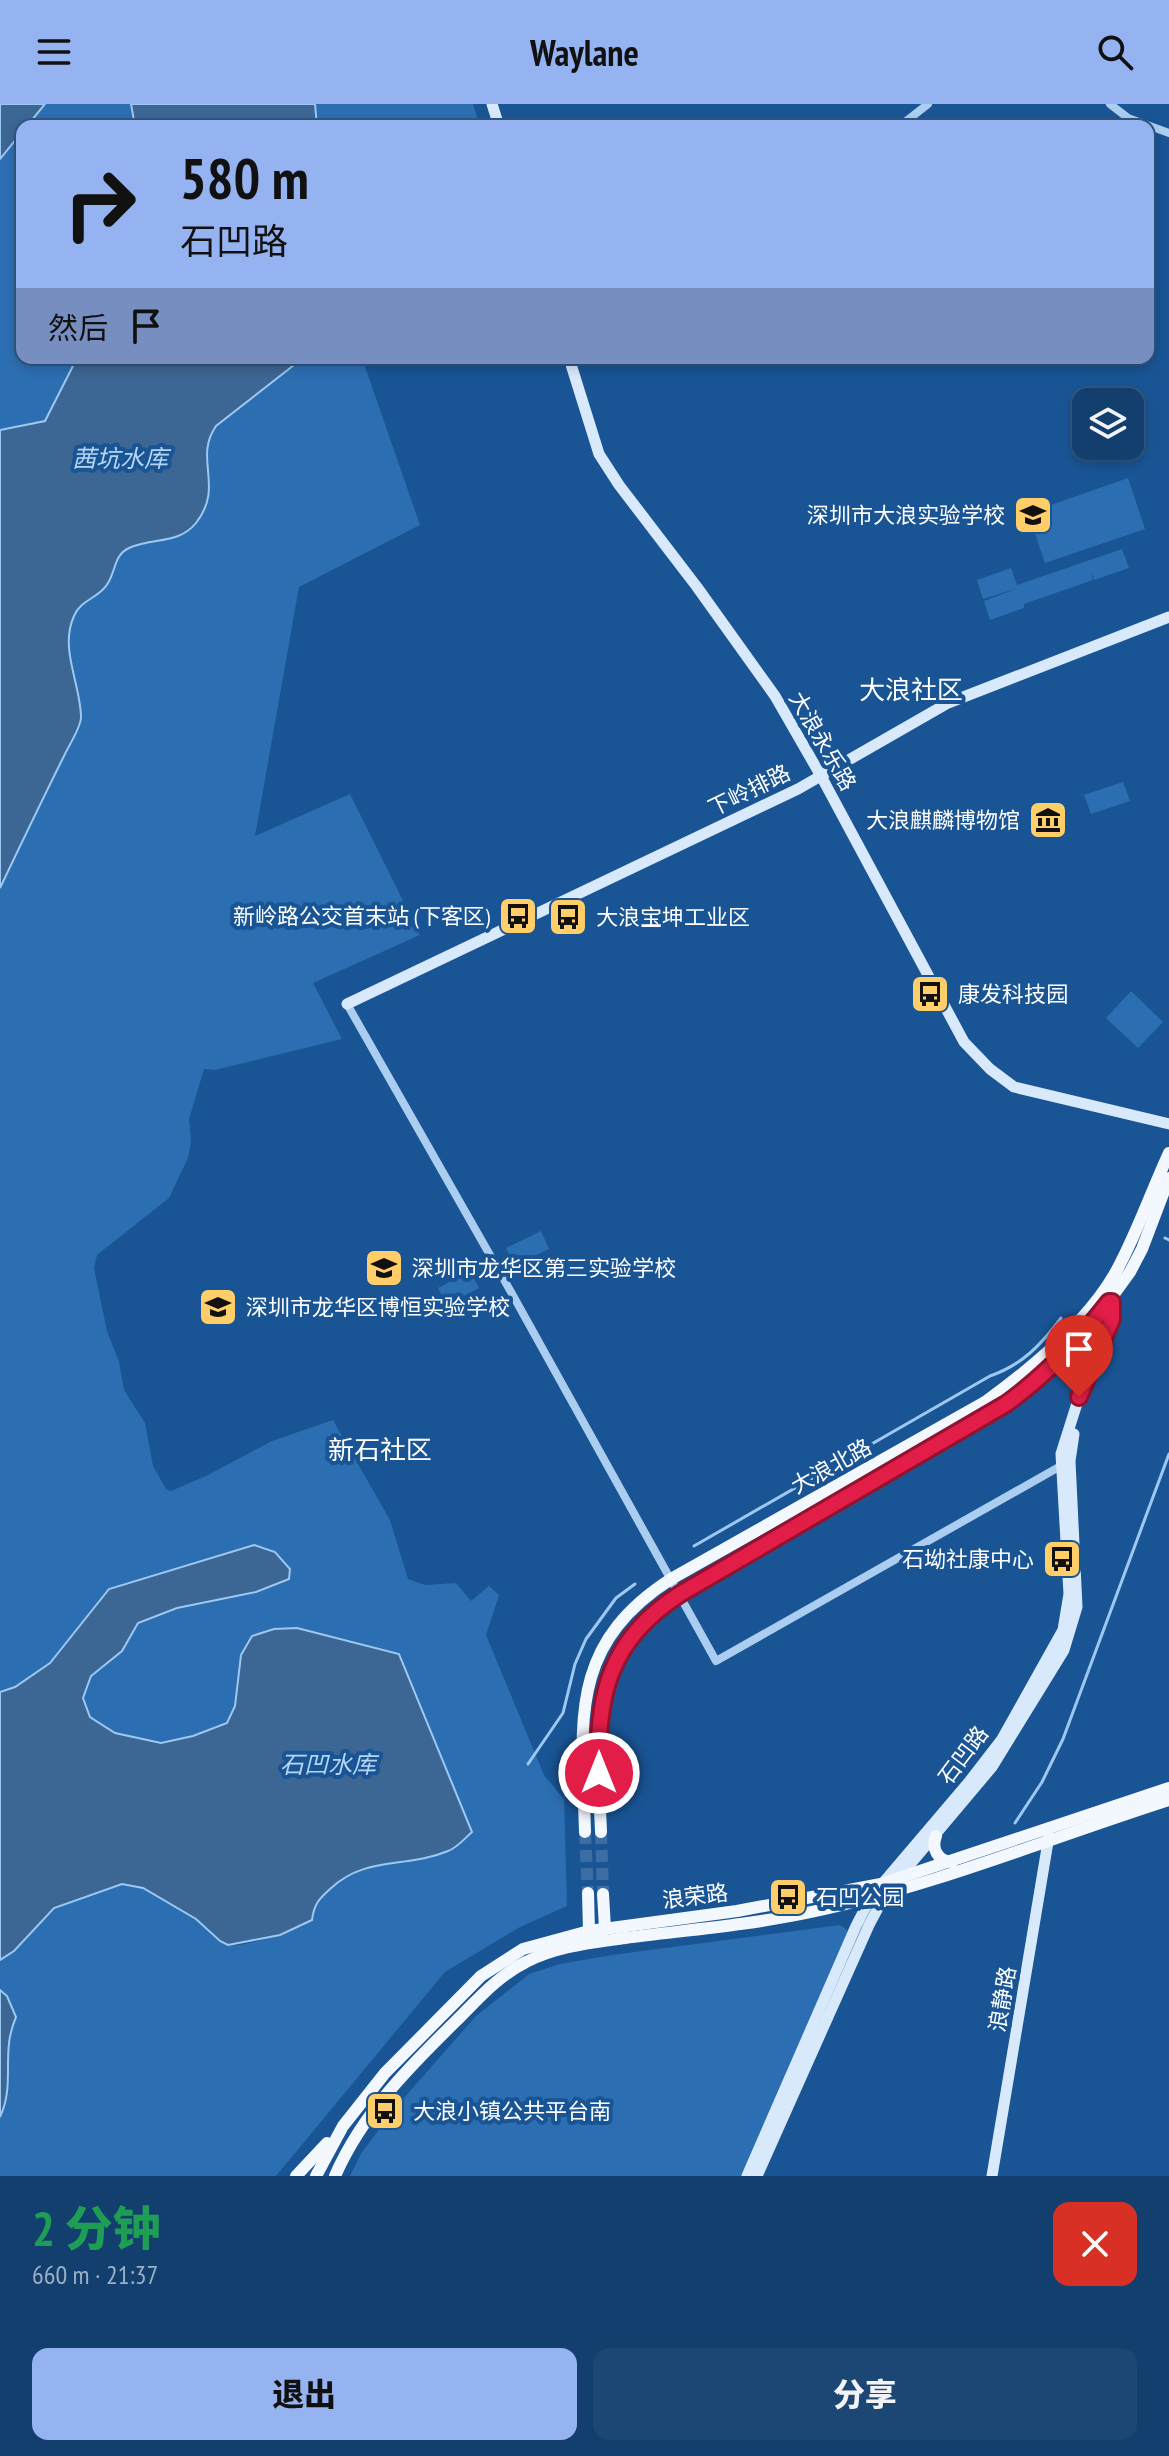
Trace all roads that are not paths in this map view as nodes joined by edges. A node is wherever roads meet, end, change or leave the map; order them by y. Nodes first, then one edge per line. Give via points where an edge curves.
1 (928, 104) edge
2 (1110, 104) edge
3 (908, 120) edge
4 (1133, 120) edge
5 (571, 364) edge
6 (1169, 617) edge
7 (821, 776) junction
8 (347, 1004) joint
9 (1169, 1124) edge
10 (1169, 1153) edge
11 (1169, 1178) edge
12 (1109, 1302) junction
13 (1066, 1463) junction
14 (671, 1579) junction
15 (680, 1594) junction
16 (1169, 1788) edge
17 (1169, 1800) edge
18 (585, 1832) tunnel mouth
19 (601, 1832) tunnel mouth
20 (1050, 1833) junction
21 (936, 1836) junction
22 (952, 1862) junction
23 (898, 1880) junction
24 (883, 1888) junction
25 (588, 1893) tunnel mouth
26 (603, 1894) tunnel mouth
27 (871, 1897) junction
28 (605, 1928) junction
29 (592, 1937) junction
30 (343, 2126) junction
31 (296, 2176) edge
32 (316, 2176) edge
33 (335, 2176) edge
34 (747, 2176) edge
35 (757, 2176) edge
36 (992, 2176) edge

1 - 3 street
2 - 4 street
5 - 7 street, 大浪永乐路 via 599,454 775,696
6 - 7 street, 下岭排路 via 948,703
7 - 8 street, 下岭排路
7 - 9 street, 大浪永乐路 via 954,1025 978,1058 1014,1087
8 - 14 street
10 - 14 main road, 大浪北路 via 1119,1267 1090,1307 1031,1368 985,1402
11 - 12 main road, 大浪北路 via 1142,1249
12 - 13 street, 石凹路 via 1113,1312 1061,1454
12 - 15 main road, 大浪北路 via 1060,1360 1006,1404
13 - 15 street via 716,1661
13 - 21 street, 石凹路 via 1077,1607 1070,1636 1006,1747
13 - 24 street, 石凹路 via 1069,1594 1063,1630 991,1754
14 - 15 street
14 - 18 main road, 大浪北路 via 628,1612 607,1638 591,1673 584,1708
15 - 19 main road, 大浪北路 via 646,1619 612,1668 601,1705 598,1744
16 - 20 main road, 浪荣路
17 - 20 main road, 浪荣路
20 - 22 main road, 浪荣路
20 - 24 main road, 浪荣路 via 1015,1854
20 - 36 street, 浪静路
21 - 22 main road via 937,1855
21 - 23 street, 石凹路
22 - 23 main road, 浪荣路
23 - 24 main road, 浪荣路
24 - 27 main road, 浪荣路
24 - 28 main road, 浪荣路
24 - 35 street, 石凹路
25 - 29 main road
26 - 28 main road
27 - 29 main road, 浪荣路 via 801,1914
27 - 34 street
28 - 29 main road
29 - 30 main road, 浪荣路 via 533,1945 489,1970 405,2051
29 - 33 main road, 浪荣路 via 504,1974 388,2091 347,2148
30 - 31 main road
30 - 32 main road, 浪荣路

